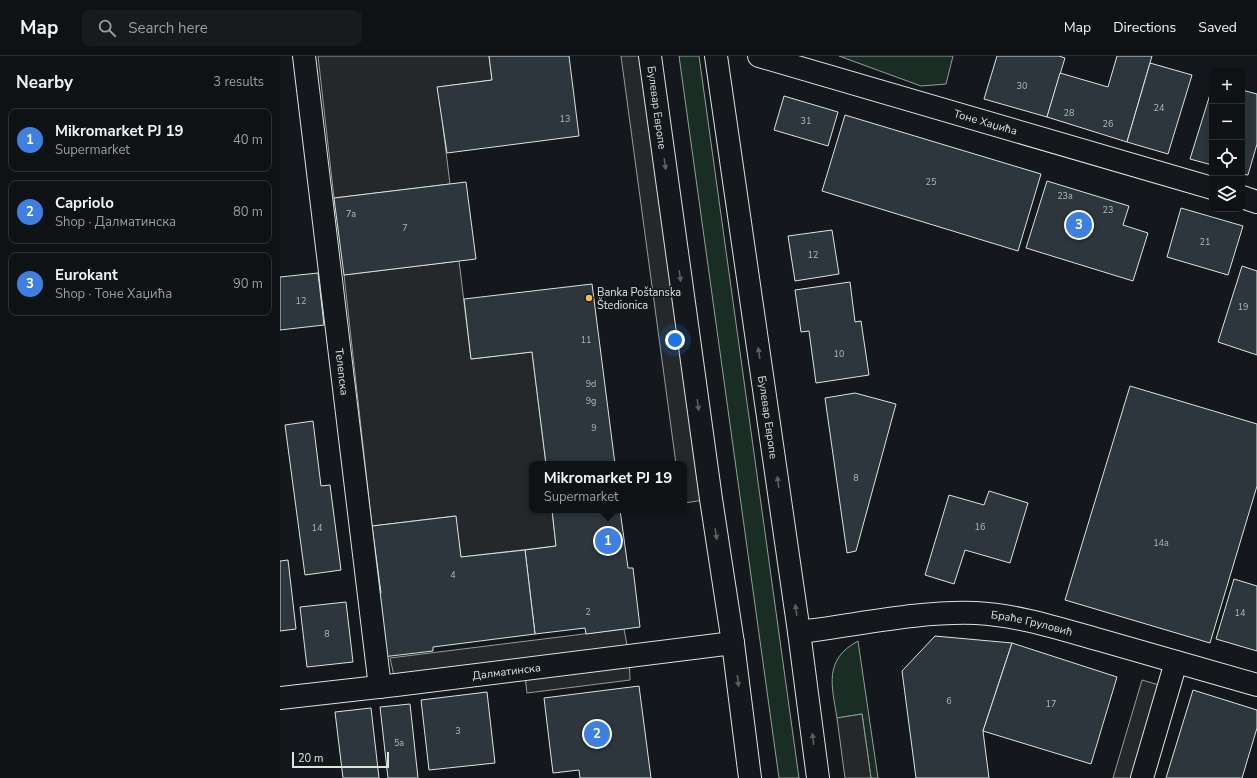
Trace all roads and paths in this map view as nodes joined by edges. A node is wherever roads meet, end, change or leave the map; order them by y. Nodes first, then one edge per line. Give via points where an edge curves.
1 (304, 56) edge
2 (650, 56) edge
3 (716, 56) edge
4 (759, 56) edge
5 (1209, 187) edge
6 (1245, 198) edge
7 (1257, 202) edge
8 (799, 632) junction
9 (733, 643) junction
10 (1176, 662) junction
11 (1257, 685) edge
12 (380, 687) junction
13 (280, 698) edge
14 (750, 778) edge
15 (818, 778) edge
16 (1142, 778) edge

1 - 12 street, Телепска
2 -> 9 street, Булевар Европе via 710,499
8 -> 3 street, Булевар Европе
4 - 5 street, Тоне Хаџића
6 - 7 street
8 - 10 street, Браће Груловић via 916,615 978,613 1065,630
15 -> 8 street, Булевар Европе
9 - 12 street, Далматинска
9 -> 14 street, Булевар Европе
10 - 11 street, Браће Груловић
10 - 16 street
12 - 13 street, Далматинска

